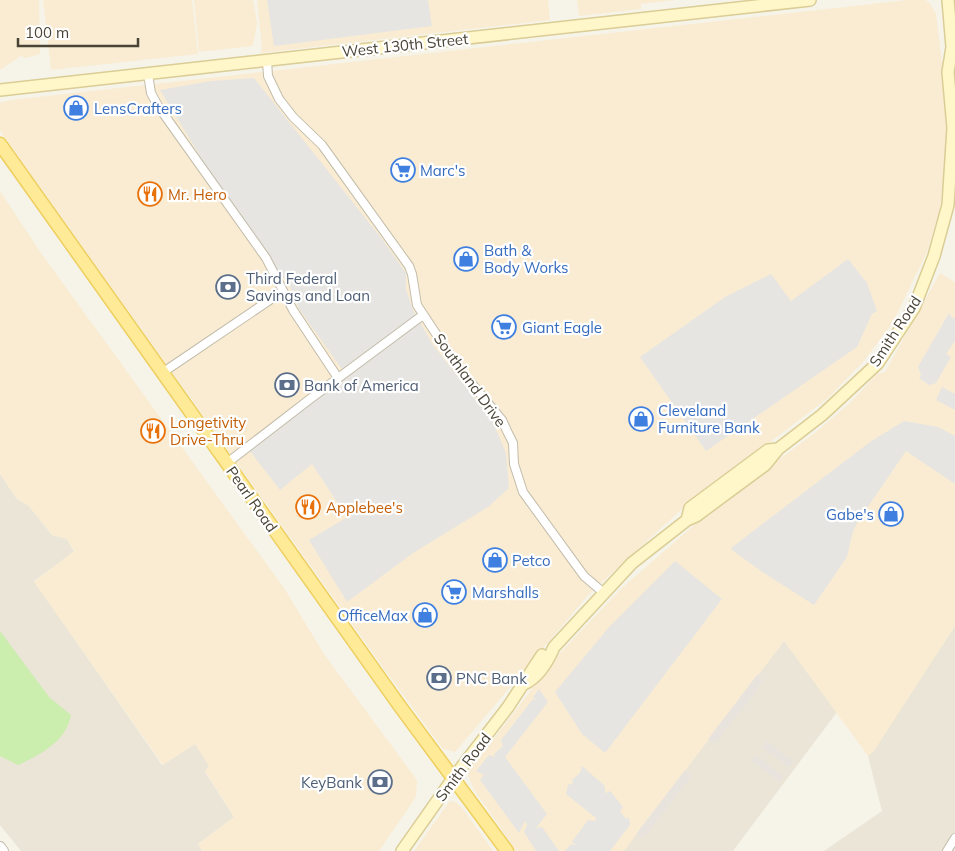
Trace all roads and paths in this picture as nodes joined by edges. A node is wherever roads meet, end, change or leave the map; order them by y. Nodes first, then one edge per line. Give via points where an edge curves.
1 (810, 0) edge
2 (948, 0) edge
3 (267, 60) junction
4 (953, 67) edge
5 (148, 74) junction
6 (0, 90) edge
7 (0, 144) edge
8 (952, 201) edge
9 (283, 291) junction
10 (423, 315) junction
11 (162, 373) junction
12 (338, 378) junction
13 (227, 463) junction
14 (605, 594) junction
15 (454, 777) junction
16 (955, 838) edge
17 (0, 847) edge
18 (3, 851) edge
19 (402, 851) edge
20 (507, 851) edge
21 (946, 851) edge

1 - 3 main road, West 130th Street
2 - 4 main road, Smith Road
3 - 5 main road, West 130th Street
3 - 10 street, Southland Drive via 268,76 279,99 322,145 409,266 414,279 414,296
4 - 8 main road, Smith Road via 948,72 953,128
5 - 6 main road, West 130th Street
5 - 9 street via 151,93 158,106 266,258
7 - 11 main road, Pearl Road
8 - 14 main road, Smith Road via 914,308 878,363 822,415 778,449 765,465 632,563
9 - 11 street
9 - 12 street
10 - 12 street
10 - 14 street, Southland Drive via 458,367 502,421 513,443 514,464 523,492 584,576
11 - 13 main road, Pearl Road
12 - 13 street
13 - 15 main road, Pearl Road
14 - 15 main road, Smith Road via 554,647 533,680 524,684
15 - 19 main road, Smith Road
15 - 20 main road, Pearl Road
16 - 21 street
17 - 18 street

